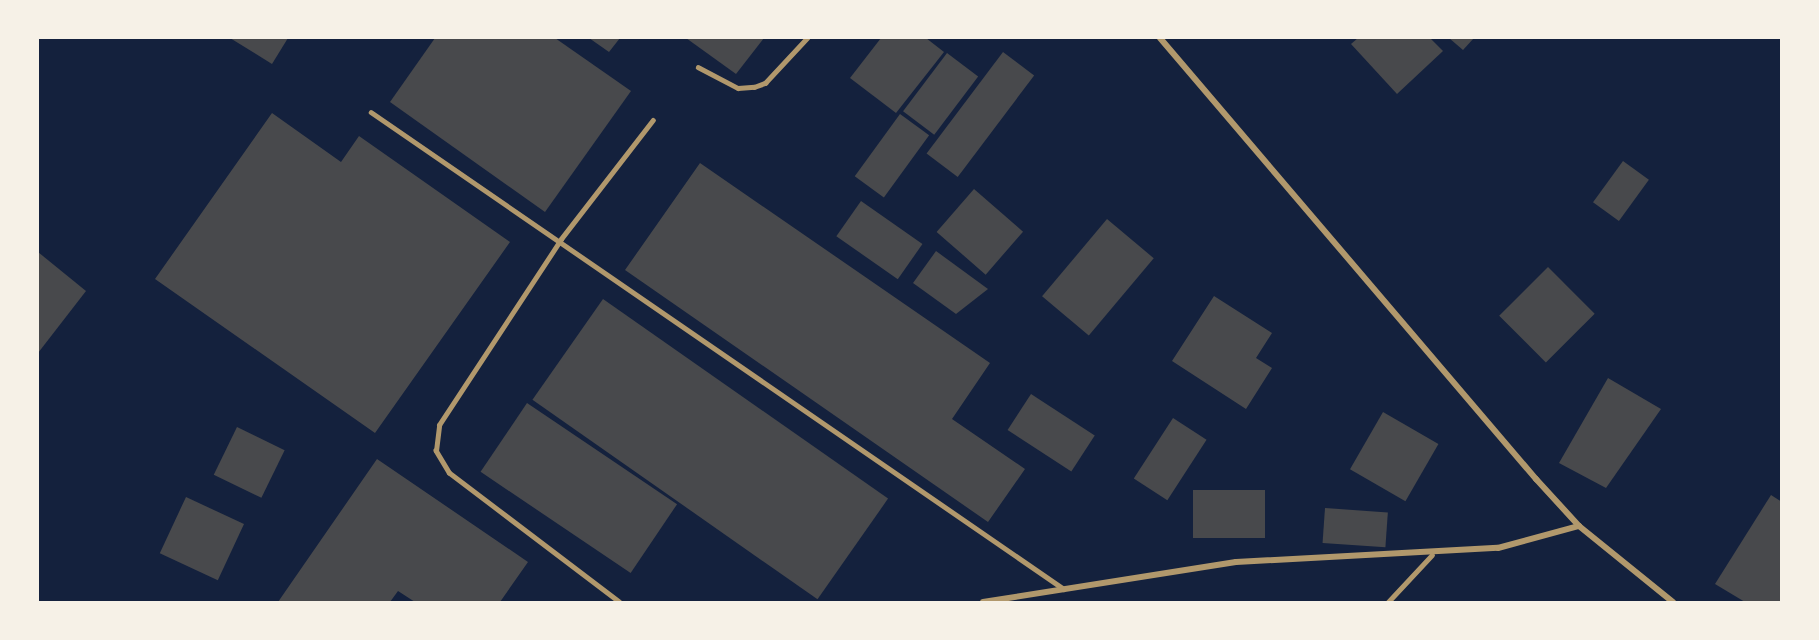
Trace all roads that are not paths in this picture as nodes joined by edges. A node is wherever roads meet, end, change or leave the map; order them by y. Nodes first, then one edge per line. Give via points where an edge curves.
1 (807, 38) edge
2 (1160, 38) edge
3 (698, 67) dead end
4 (371, 112) dead end
5 (653, 120) dead end
6 (561, 239) junction
7 (1579, 526) junction
8 (1432, 555) junction
9 (1064, 590) junction
10 (619, 603) edge
11 (983, 603) edge
12 (1388, 603) edge
13 (1673, 603) edge

1 - 3 lane via 765,83 754,87 738,88
2 - 7 street
4 - 6 lane
5 - 6 lane
6 - 9 lane
6 - 10 lane via 439,424 436,451 448,473
7 - 8 street via 1498,548
7 - 13 street
8 - 9 street via 1236,562
8 - 12 lane
9 - 11 street

